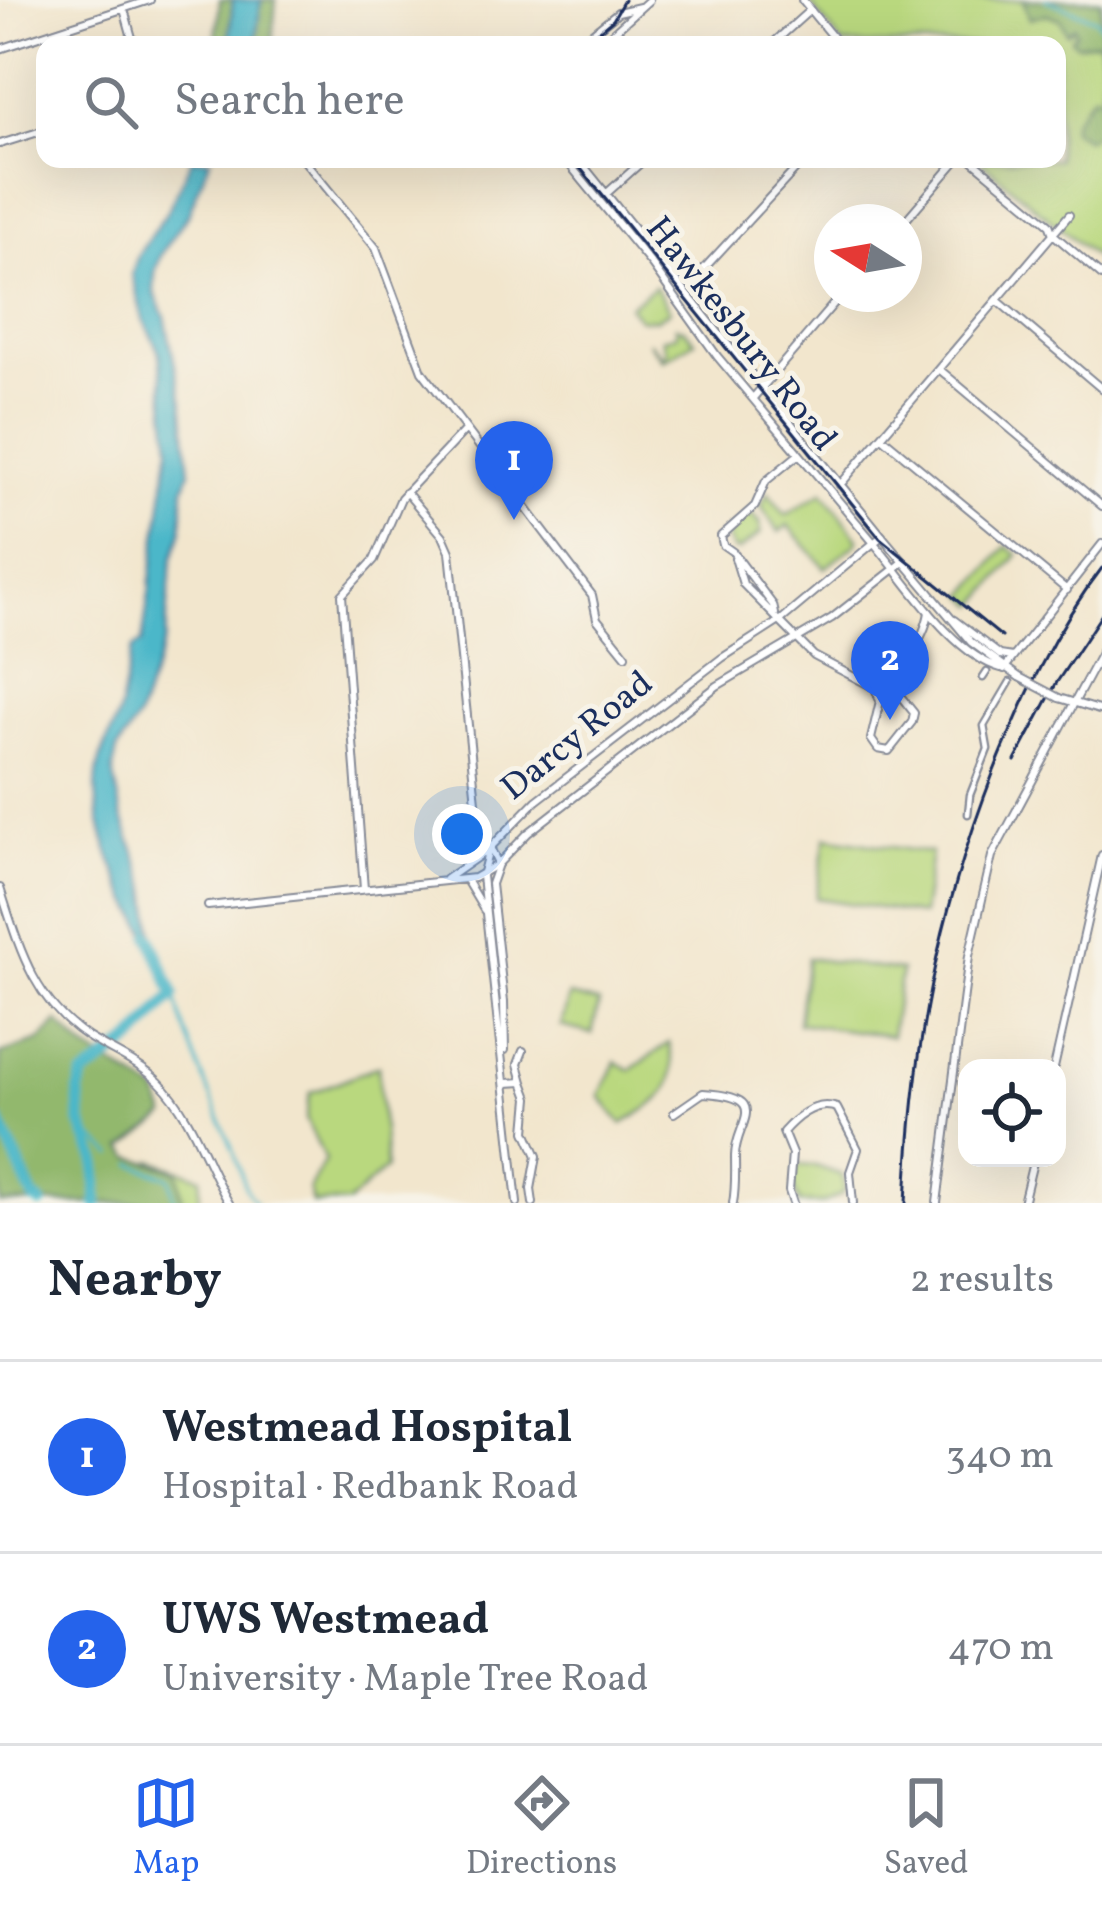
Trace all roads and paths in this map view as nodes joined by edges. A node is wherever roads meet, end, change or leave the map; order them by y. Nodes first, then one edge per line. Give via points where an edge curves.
1 (150, 0) edge
2 (649, 0) edge
3 (802, 0) edge
4 (640, 7) junction
5 (124, 9) junction
6 (810, 10) junction
7 (42, 36) edge
8 (132, 36) edge
9 (589, 36) edge
10 (609, 36) edge
11 (781, 36) edge
12 (831, 36) edge
13 (36, 38) edge
14 (0, 50) edge
15 (36, 133) edge
16 (0, 145) edge
17 (310, 168) edge
18 (572, 168) edge
19 (585, 168) edge
20 (635, 168) edge
21 (797, 168) edge
22 (950, 168) edge
23 (982, 168) edge
24 (606, 194) junction
25 (919, 204) edge
26 (1069, 215) dead end
27 (1053, 234) junction
28 (698, 275) dead end
29 (1102, 276) edge
30 (997, 300) junction
31 (827, 312) edge
32 (939, 369) junction
33 (763, 387) junction
34 (1102, 389) edge
35 (753, 398) junction
36 (466, 428) junction
37 (882, 436) junction
38 (799, 454) junction
39 (841, 485) junction
40 (406, 492) junction
41 (1102, 506) edge
42 (882, 536) junction
43 (874, 543) junction
44 (1102, 544) edge
45 (899, 565) junction
46 (1067, 590) junction
47 (928, 609) junction
48 (942, 610) junction
49 (778, 617) junction
50 (946, 629) junction
51 (922, 633) junction
52 (799, 640) junction
53 (1102, 651) edge
54 (626, 656) dead end
55 (1015, 658) junction
56 (1004, 669) junction
57 (890, 682) junction
58 (1010, 682) dead end
59 (875, 688) junction
60 (902, 698) junction
61 (1075, 705) junction
62 (879, 706) junction
63 (1102, 711) edge
64 (968, 814) dead end
65 (489, 849) junction
66 (1102, 855) edge
67 (498, 864) junction
68 (482, 876) junction
69 (466, 879) junction
70 (443, 880) junction
71 (0, 888) edge
72 (364, 889) junction
73 (208, 906) dead end
74 (486, 913) junction
75 (498, 944) junction
76 (493, 980) junction
77 (523, 1051) dead end
78 (1056, 1059) edge
79 (504, 1060) junction
80 (523, 1082) junction
81 (506, 1083) junction
82 (674, 1113) dead end
83 (1032, 1167) edge
84 (229, 1203) edge
85 (517, 1203) edge
86 (533, 1203) edge
87 (733, 1203) edge
88 (794, 1203) edge
89 (853, 1203) edge
90 (937, 1203) edge
91 (1023, 1203) edge

1 - 5 street
2 - 4 street
3 - 6 street
4 - 9 street via 618,12
4 - 10 street
5 - 7 street
5 - 8 street
6 - 11 street
6 - 12 street
13 - 14 street
15 - 16 street
17 - 36 street via 376,248 417,362
18 - 35 street, Hawkesbury Road
19 - 24 street, Hawkesbury Road
20 - 24 street
21 - 28 street
22 - 25 street
23 - 27 street
24 - 33 street, Hawkesbury Road
26 - 27 street
27 - 29 street
27 - 30 street
30 - 32 street
30 - 34 street
31 - 33 street
32 - 37 street
32 - 41 street
33 - 35 street
33 - 39 street, Hawkesbury Road
35 - 38 street, Hawkesbury Road
36 - 40 street
36 - 54 street via 592,595 597,619
37 - 39 street
37 - 46 street
38 - 43 street, Hawkesbury Road
38 - 49 street via 722,532 743,584
39 - 42 street, Hawkesbury Road
40 - 65 street via 450,552 476,802
40 - 72 street via 374,560 341,600
42 - 43 street
42 - 45 street, Hawkesbury Road
43 - 45 street, Hawkesbury Road
43 - 49 street, Darcy Road
44 - 46 street
45 - 47 street, Hawkesbury Road
45 - 48 street, Hawkesbury Road
45 - 52 street, Darcy Road
46 - 55 street
47 - 50 street, Hawkesbury Road
47 - 51 street
48 - 55 street, Hawkesbury Road
48 - 56 street, Hawkesbury Road
49 - 52 street
49 - 65 street, Darcy Road via 556,785
50 - 51 street
50 - 56 street, Hawkesbury Road
51 - 57 street
52 - 59 street
52 - 67 street, Darcy Road via 703,697
53 - 61 street
55 - 56 street
56 - 61 street, Hawkesbury Road, bridge
57 - 59 street
57 - 60 street
58 - 64 street via 984,726 988,749
59 - 62 street
60 - 62 street
60 - 62 street via 914,718 889,751 871,739
61 - 63 street, Hawkesbury Road
61 - 90 street via 986,877
65 - 67 street
65 - 68 street, Darcy Road
65 - 70 street
66 - 78 street
67 - 68 street
67 - 75 street, Darcy Road via 491,884
68 - 69 street
68 - 74 street, Darcy Road
69 - 70 street
69 - 74 street
70 - 72 street
71 - 84 street via 33,980 66,1021 160,1082
72 - 73 street
74 - 76 street, Darcy Road
75 - 76 street
75 - 79 street, Darcy Road
76 - 79 street, Darcy Road
77 - 80 street
79 - 81 street, Darcy Road
80 - 81 street
80 - 86 street via 526,1131 537,1156
81 - 85 street, Darcy Road
82 - 87 street via 703,1094 742,1105 747,1124 735,1152
83 - 91 street
88 - 89 street via 783,1132 803,1113 832,1105 858,1144

